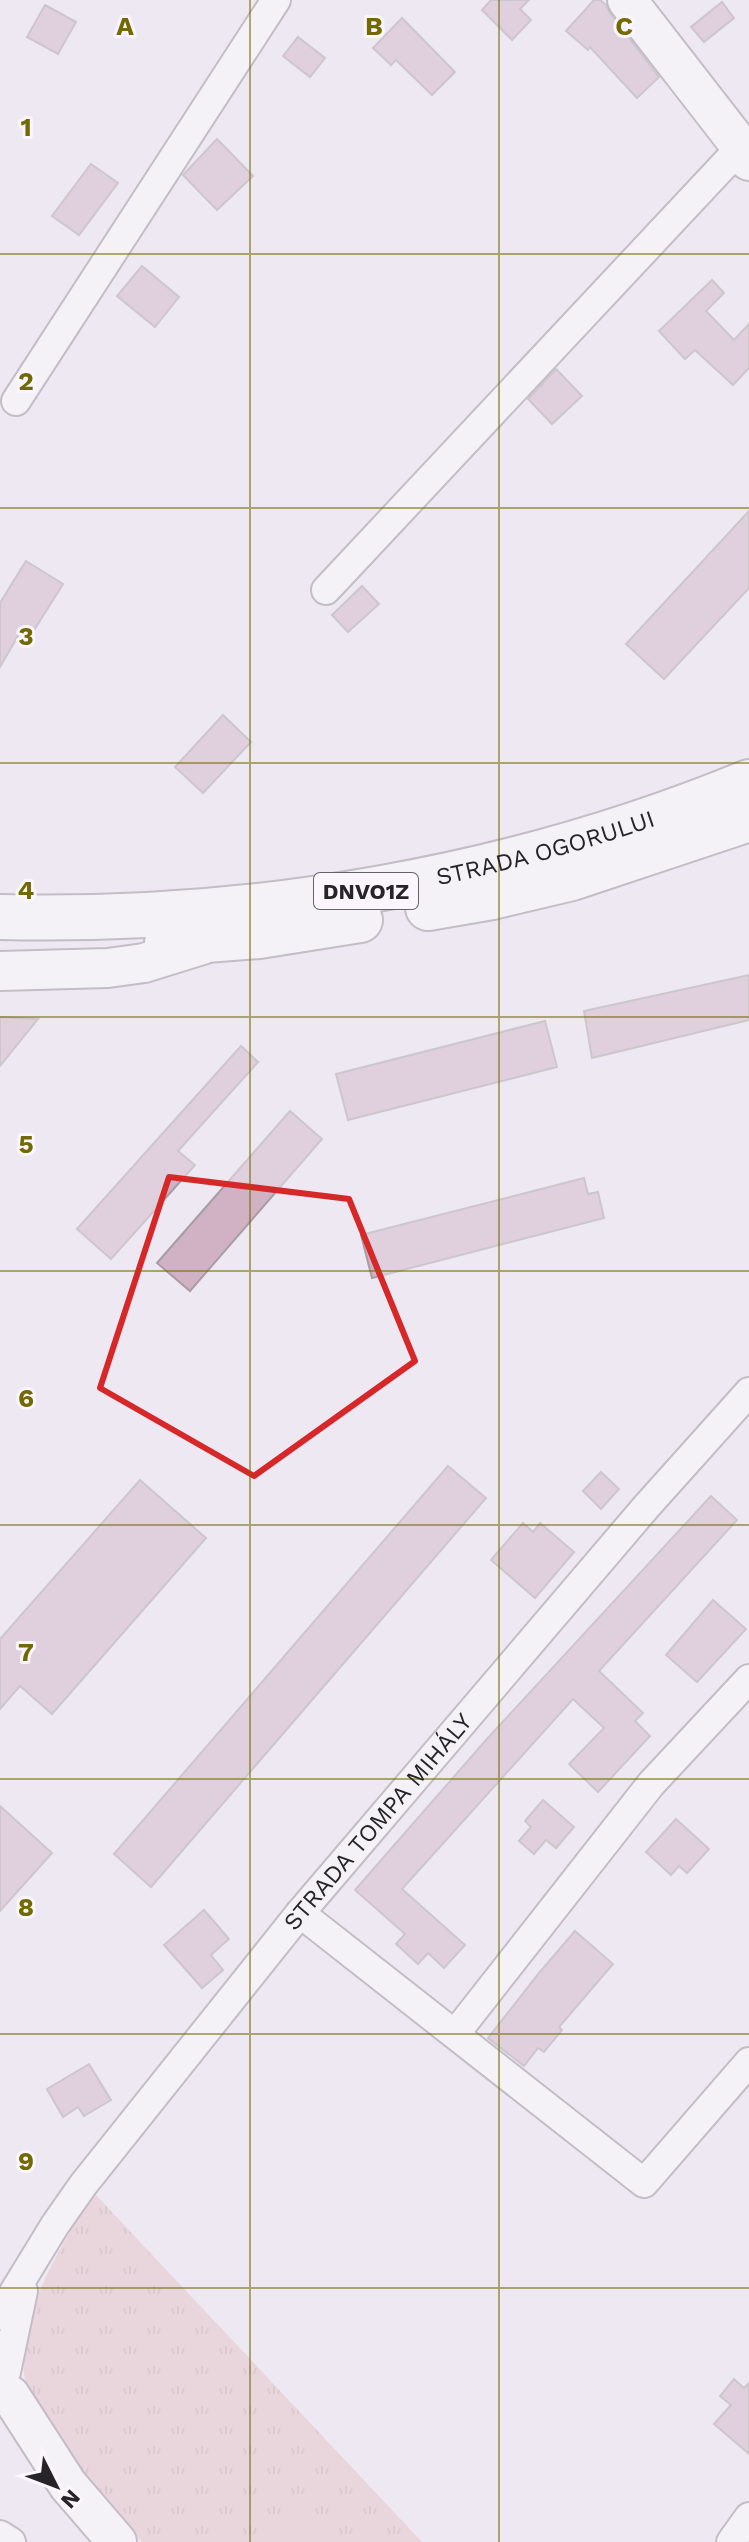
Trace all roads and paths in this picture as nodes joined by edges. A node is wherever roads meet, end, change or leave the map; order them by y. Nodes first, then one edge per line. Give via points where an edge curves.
1 (276, 0) edge
2 (627, 0) edge
3 (745, 154) edge
4 (16, 401) dead end
5 (326, 590) dead end
6 (749, 782) edge
7 (749, 819) edge
8 (0, 917) edge
9 (214, 941) junction
10 (0, 943) edge
11 (0, 971) edge
12 (749, 1392) edge
13 (749, 1679) edge
14 (300, 1913) junction
15 (455, 2034) junction
16 (749, 2062) edge
17 (29, 2267) junction
18 (0, 2315) edge
19 (3, 2395) edge
20 (749, 2517) edge
21 (0, 2535) edge
22 (11, 2542) edge
23 (117, 2542) edge
24 (731, 2542) edge

1 - 4 street
2 - 3 street
3 - 5 street
6 - 8 highway, STRADA OGORULUI / DNVO1Z via 579,843 395,887 209,911
7 - 9 highway, STRADA OGORULUI / DNVO1Z via 572,878 492,897
9 - 10 highway, STRADA OGORULUI / DNVO1Z
9 - 11 street via 144,963
12 - 14 street, STRADA TOMPA MIHÁLY
13 - 15 street via 651,1784
14 - 15 street
14 - 17 street, STRADA TOMPA MIHÁLY via 83,2185
15 - 16 street via 644,2183
17 - 18 street, STRADA TOMPA MIHÁLY
17 - 19 street, STRADA TOMPA MIHÁLY
19 - 23 street
20 - 24 street
21 - 22 street

